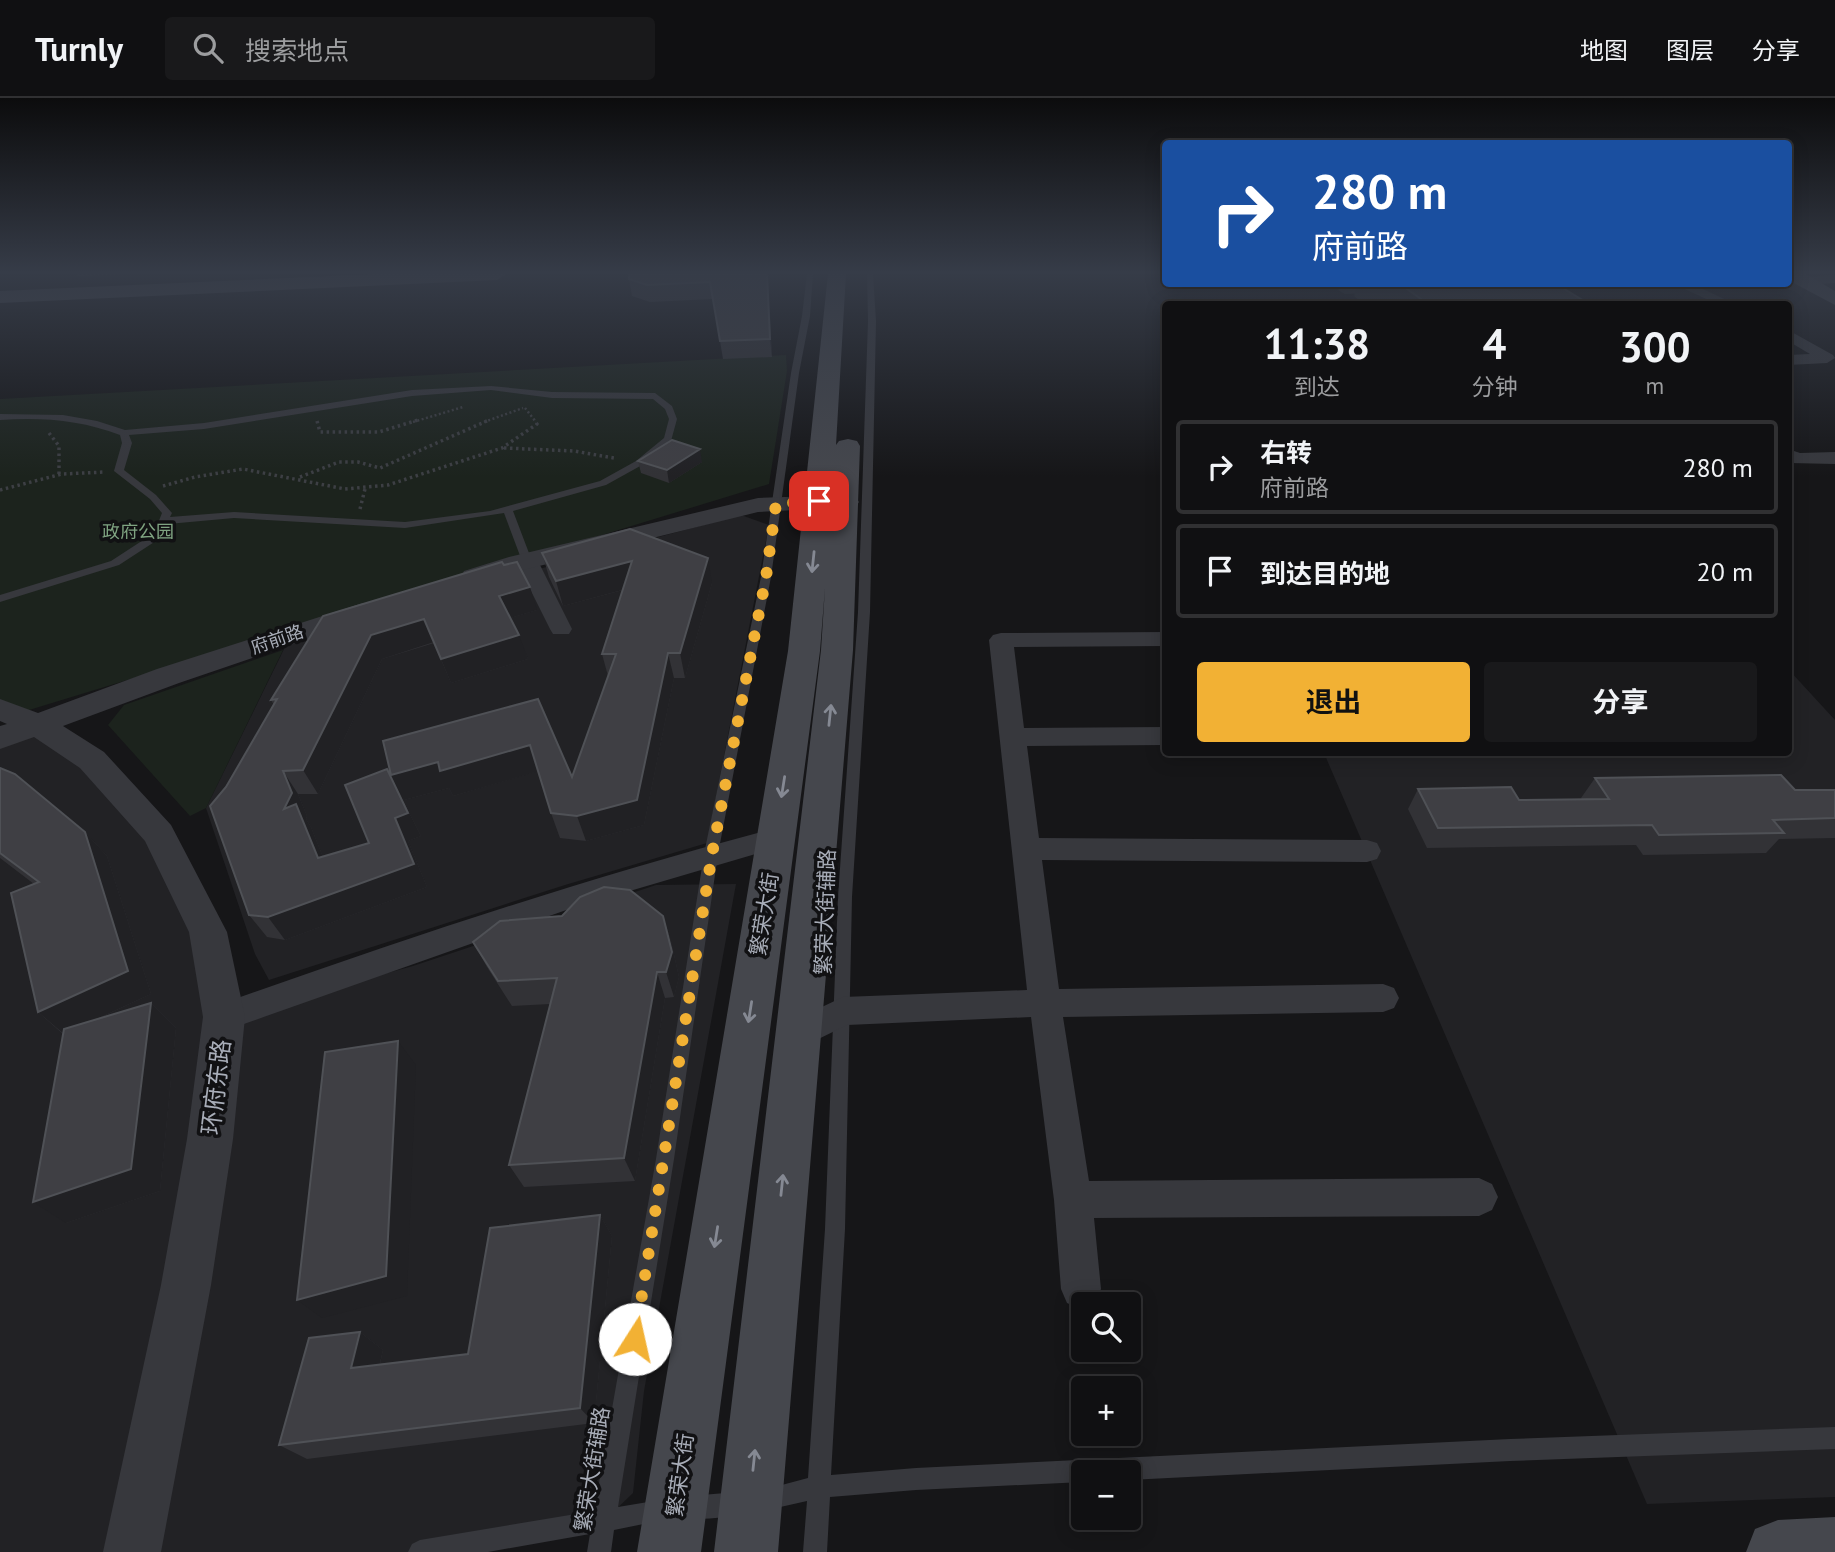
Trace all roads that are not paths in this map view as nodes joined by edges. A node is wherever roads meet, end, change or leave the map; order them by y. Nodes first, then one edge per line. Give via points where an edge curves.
1 (802, 342) edge
2 (836, 342) edge
3 (848, 342) edge
4 (871, 342) edge
5 (1801, 342) edge
6 (1792, 360) edge
7 (0, 417) edge
8 (156, 431) junction
9 (124, 433) junction
10 (127, 446) junction
11 (1792, 456) edge
12 (1835, 458) edge
13 (833, 501) junction
14 (776, 504) junction
15 (509, 510) junction
16 (163, 522) junction
17 (527, 561) junction
18 (452, 584) edge
19 (0, 599) edge
20 (385, 604) edge
21 (561, 629) dead end
22 (1162, 639) edge
23 (12, 724) edge
24 (1162, 736) edge
25 (1013, 737) junction
26 (776, 838) junction
27 (1025, 849) junction
28 (1367, 851) dead end
29 (712, 854) junction
30 (1383, 999) dead end
31 (1045, 1003) junction
32 (843, 1011) junction
33 (224, 1017) junction
34 (798, 1034) junction
35 (1479, 1196) dead end
36 (1073, 1200) junction
37 (1081, 1289) dead end
38 (1835, 1438) edge
39 (819, 1487) junction
40 (750, 1502) junction
41 (675, 1508) junction
42 (605, 1520) junction
43 (1835, 1549) edge
44 (132, 1552) edge
45 (420, 1552) edge
46 (599, 1552) edge
47 (669, 1552) edge
48 (746, 1552) edge
49 (815, 1552) edge
50 (1778, 1552) edge

1 - 14 lane, 繁荣大街辅路
2 - 13 main road, 繁荣大街
3 - 13 main road, 繁荣大街
4 - 32 lane, 繁荣大街辅路 via 864,603 845,897
5 - 6 street via 1828,358
7 - 9 lane via 38,414 103,424
8 - 9 lane
8 - 10 lane
8 - 15 lane via 451,389 655,396 669,408 673,419 668,439 639,463 603,482
9 - 10 lane
10 - 16 lane via 120,471 167,513
11 - 12 street
13 - 14 street
13 -> 26 main road, 繁荣大街 via 804,651
34 -> 13 main road, 繁荣大街 via 837,650
14 - 17 street
14 - 29 lane, 繁荣大街辅路
15 - 16 lane via 405,525 234,514
15 - 17 lane
16 - 19 lane via 158,535 115,563
17 - 18 street
17 - 21 street
20 - 23 street, 府前路
22 - 25 street via 1001,640
23 - 33 street, 环府东路 via 92,760 159,834 208,932
24 - 25 street
25 - 27 street
26 - 29 street
26 -> 41 main road, 繁荣大街
27 - 28 street
27 - 31 street
29 - 33 street via 488,922
29 - 42 lane, 繁荣大街辅路
30 - 31 street
31 - 32 street
31 - 36 street
32 - 34 street
32 - 39 lane, 繁荣大街辅路
33 - 44 street, 环府东路 via 186,1285
40 -> 34 main road, 繁荣大街
35 - 36 street
36 - 37 street
38 - 39 lane
39 - 40 lane
39 - 49 lane, 繁荣大街辅路
40 - 41 lane
40 - 48 main road, 繁荣大街
41 - 42 lane
41 - 47 main road, 繁荣大街
42 - 45 lane
42 - 46 lane, 繁荣大街辅路
43 - 50 main road

